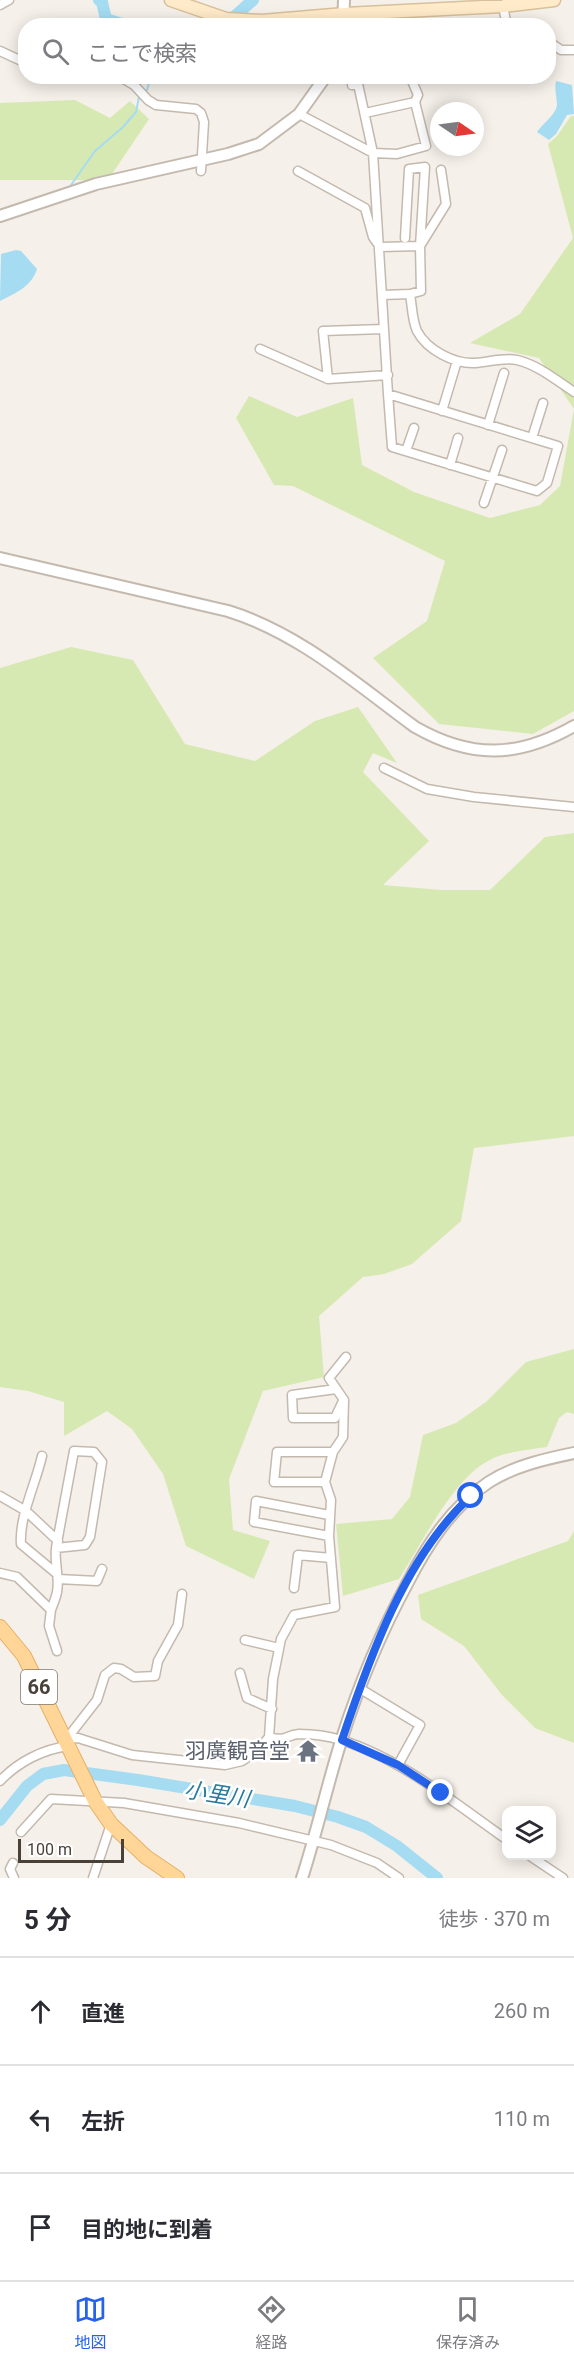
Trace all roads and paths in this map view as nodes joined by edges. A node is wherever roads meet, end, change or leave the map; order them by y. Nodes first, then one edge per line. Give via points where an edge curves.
1 (9, 0) edge
2 (171, 0) edge
3 (344, 0) edge
4 (554, 0) edge
5 (0, 5) edge
6 (503, 6) junction
7 (226, 18) edge
8 (344, 18) edge
9 (367, 18) edge
10 (505, 18) edge
11 (556, 46) edge
12 (574, 50) edge
13 (0, 51) edge
14 (18, 59) edge
15 (132, 84) edge
16 (320, 84) edge
17 (413, 84) edge
18 (352, 85) dead end
19 (415, 102) junction
20 (365, 113) junction
21 (299, 114) junction
22 (373, 153) junction
23 (201, 165) junction
24 (441, 170) dead end
25 (298, 171) dead end
26 (0, 216) edge
27 (405, 238) dead end
28 (420, 246) junction
29 (380, 247) junction
30 (410, 294) junction
31 (382, 295) junction
32 (384, 329) junction
33 (260, 349) dead end
34 (457, 361) junction
35 (504, 373) dead end
36 (388, 375) junction
37 (328, 379) junction
38 (574, 392) edge
39 (388, 394) junction
40 (543, 403) dead end
41 (442, 411) junction
42 (488, 425) junction
43 (414, 428) dead end
44 (458, 438) dead end
45 (532, 438) junction
46 (502, 450) dead end
47 (406, 452) junction
48 (450, 465) junction
49 (493, 478) junction
50 (484, 503) dead end
51 (0, 558) edge
52 (574, 726) edge
53 (384, 768) dead end
54 (574, 807) edge
55 (346, 1357) dead end
56 (336, 1389) junction
57 (344, 1400) junction
58 (333, 1452) junction
59 (574, 1453) edge
60 (42, 1456) dead end
61 (325, 1482) junction
62 (0, 1496) edge
63 (26, 1511) junction
64 (329, 1515) junction
65 (329, 1536) junction
66 (57, 1545) junction
67 (331, 1558) junction
68 (102, 1569) dead end
69 (0, 1573) edge
70 (57, 1576) junction
71 (294, 1588) dead end
72 (182, 1594) dead end
73 (51, 1610) junction
74 (0, 1627) edge
75 (245, 1640) dead end
76 (279, 1648) junction
77 (57, 1651) dead end
78 (240, 1673) dead end
79 (359, 1688) junction
80 (272, 1709) junction
81 (269, 1737) junction
82 (342, 1740) junction
83 (69, 1743) junction
84 (398, 1765) junction
85 (0, 1781) edge
86 (94, 1800) junction
87 (111, 1824) junction
88 (21, 1832) dead end
89 (502, 1836) edge
90 (314, 1837) junction
91 (536, 1860) edge
92 (13, 1863) dead end
93 (14, 1878) edge
94 (93, 1878) edge
95 (177, 1878) edge
96 (302, 1878) edge
97 (399, 1878) edge
98 (563, 1878) edge

1 - 5 street
2 - 7 main road
3 - 8 street
4 - 6 main road
6 - 9 main road
6 - 10 street
11 - 12 street
13 - 14 street
15 - 23 street via 156,105 201,113
16 - 21 street
17 - 19 street via 418,95
18 - 20 street via 358,84
19 - 20 street
19 - 22 street via 426,146 397,154
20 - 22 street
21 - 22 street
21 - 23 street via 259,144
22 - 29 street
23 - 26 street via 96,184
24 - 28 street via 446,204
25 - 29 street via 365,208
27 - 28 street via 409,169 425,166
28 - 29 street
28 - 30 street via 422,291
29 - 31 street
30 - 31 street
30 - 34 street via 417,331 433,348
31 - 32 street
32 - 36 street
32 - 37 street via 323,332
33 - 37 street
34 - 38 street via 514,359 529,363
34 - 41 street
35 - 42 street
36 - 37 street
36 - 39 street
39 - 41 street
39 - 47 street via 392,447
40 - 45 street
41 - 42 street
42 - 45 street
43 - 47 street
44 - 48 street
45 - 49 street via 558,446 547,483 537,491
46 - 49 street
47 - 48 street
48 - 49 street
49 - 50 street
51 - 52 street via 261,622 301,644 415,727 457,746 512,750 550,740
53 - 54 street via 427,789
55 - 56 street via 329,1378
56 - 57 street
56 - 57 street via 292,1395 293,1418 335,1418
57 - 58 street via 343,1437
58 - 61 street
58 - 61 street via 278,1452 274,1482
59 - 79 street via 503,1475 450,1516 400,1598
60 - 63 street
61 - 64 street via 331,1500
62 - 63 street
63 - 66 street
63 - 70 street via 21,1544
64 - 65 street
64 - 65 street via 256,1501 254,1522
65 - 67 street
66 - 66 street via 85,1545 90,1537 102,1462 94,1452 74,1451
66 - 70 street
67 - 71 street via 298,1555
67 - 76 street via 335,1607 294,1615
68 - 70 street via 96,1581
69 - 73 street via 17,1577
70 - 73 street
72 - 83 street via 178,1625 158,1661 155,1676 134,1677 114,1668 105,1675 97,1700 72,1732
73 - 77 street via 49,1626
74 - 83 main road, 66 via 24,1656
75 - 76 street
76 - 80 street
78 - 80 street via 247,1698
79 - 82 street
79 - 84 street via 420,1725
80 - 81 street
81 - 82 street via 281,1740 298,1734
81 - 83 street via 242,1761 225,1766
82 - 84 street
82 - 90 street
83 - 85 street via 31,1757
83 - 86 main road, 66
84 - 89 street
86 - 87 main road, 66
86 - 88 street via 51,1799
86 - 90 street
87 - 94 street
87 - 95 main road, 66 via 146,1857
90 - 96 street
90 - 97 street via 377,1863
91 - 98 street
92 - 93 street via 10,1869

